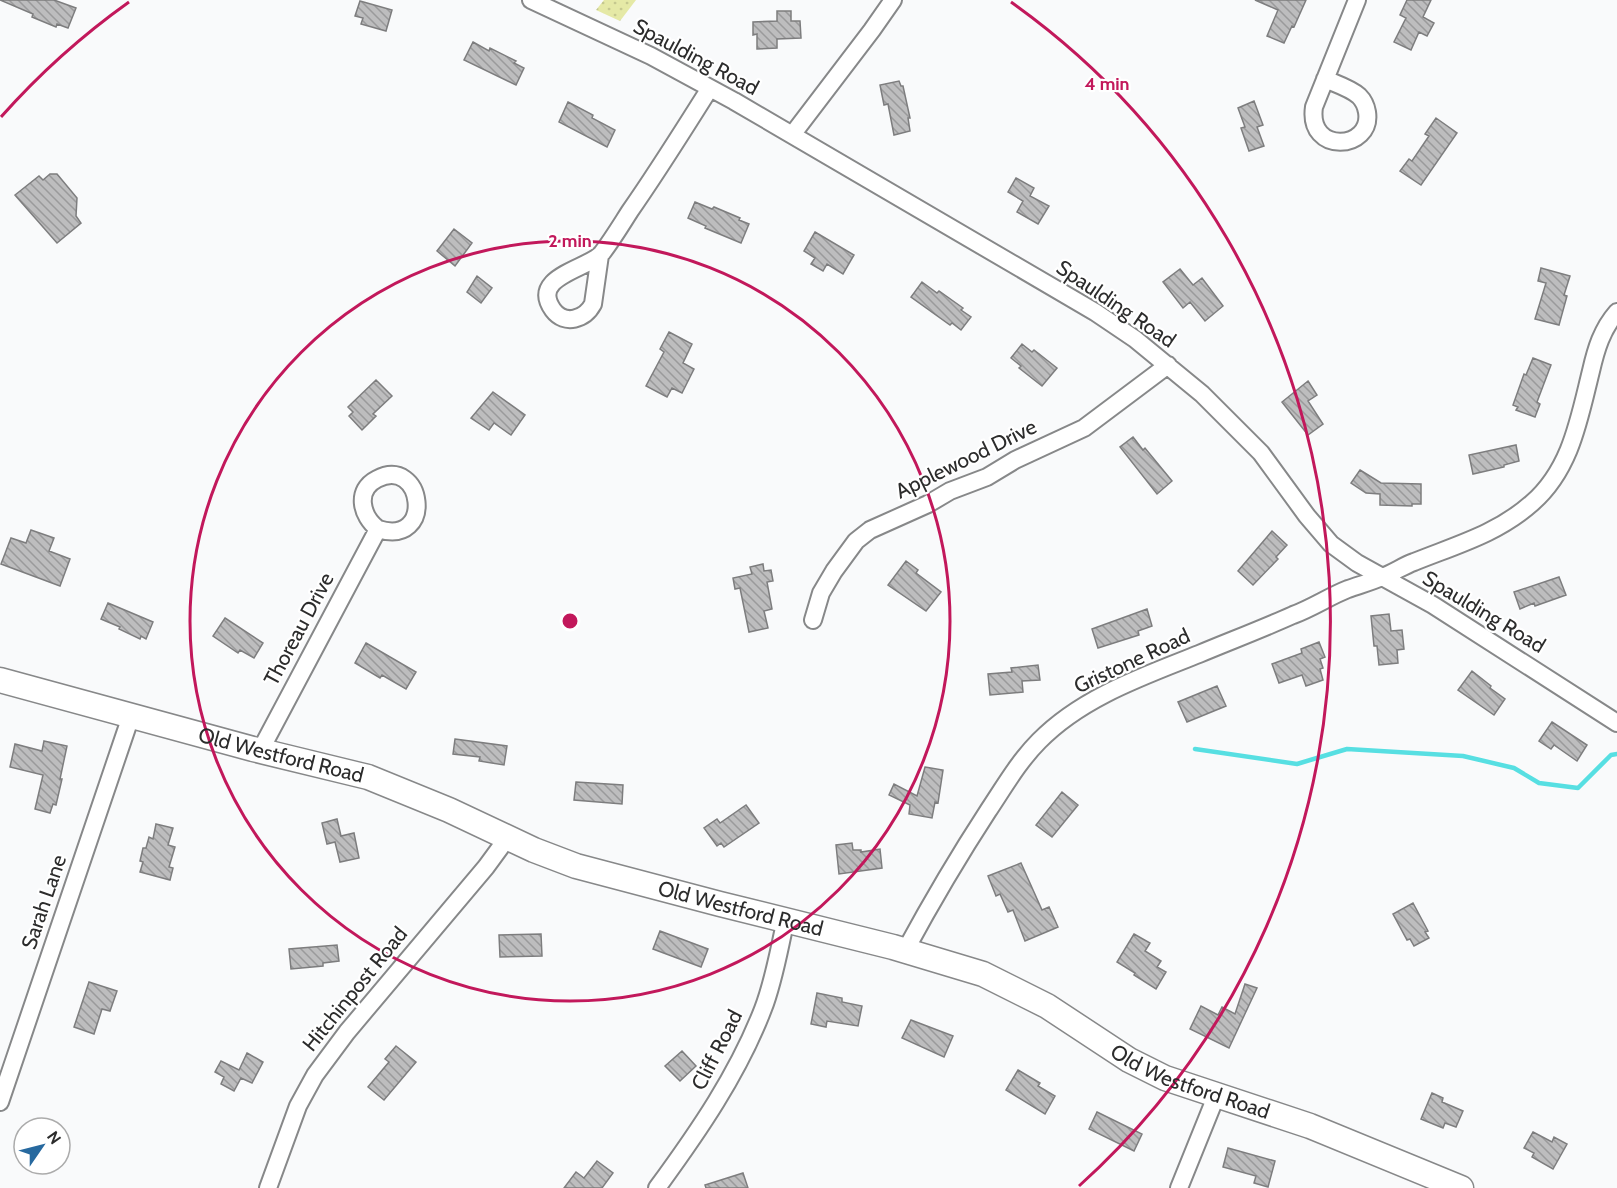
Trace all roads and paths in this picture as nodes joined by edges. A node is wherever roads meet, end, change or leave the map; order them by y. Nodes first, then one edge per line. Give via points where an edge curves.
1 (531, 0) edge
2 (893, 0) edge
3 (1357, 0) edge
4 (1325, 79) dead end
5 (710, 88) junction
6 (792, 135) junction
7 (600, 255) dead end
8 (1617, 312) edge
9 (1168, 365) junction
10 (378, 529) dead end
11 (1382, 577) junction
12 (813, 620) dead end
13 (0, 680) edge
14 (131, 716) junction
15 (1617, 723) edge
16 (260, 751) junction
17 (508, 837) junction
18 (786, 919) junction
19 (905, 951) junction
20 (4, 1077) edge
21 (1217, 1094) junction
22 (0, 1102) edge
23 (268, 1188) edge
24 (657, 1188) edge
25 (1179, 1188) edge
26 (1461, 1188) edge

1 - 5 street, Spaulding Road
2 - 6 street
3 - 4 street
5 - 6 street, Spaulding Road
5 - 7 street
6 - 9 street, Spaulding Road via 1095,312
8 - 11 street, Gristone Road via 1604,329 1577,429 1552,482 1532,503 1484,535
9 - 11 street, Spaulding Road via 1261,453 1331,544
9 - 12 street, Applewood Drive via 1084,428 870,530 856,541 834,570 821,593
10 - 16 street, Thoreau Drive
11 - 15 street, Spaulding Road via 1433,605
11 - 19 street, Gristone Road via 1145,675 1063,720 1040,740 1011,778 950,869
13 - 14 main road, Old Westford Road
14 - 16 main road, Old Westford Road
14 - 20 street, Sarah Lane
16 - 17 main road, Old Westford Road via 368,777
17 - 18 main road, Old Westford Road via 576,866
17 - 23 street, Hitchinpost Road via 315,1075 298,1106
18 - 19 main road, Old Westford Road
18 - 24 street, Cliff Road via 764,1007 742,1058 713,1108
19 - 21 main road, Old Westford Road via 983,974 1047,1006 1129,1060 1165,1078
20 - 22 street, Sarah Lane
21 - 25 street
21 - 26 main road, Old Westford Road via 1310,1126

